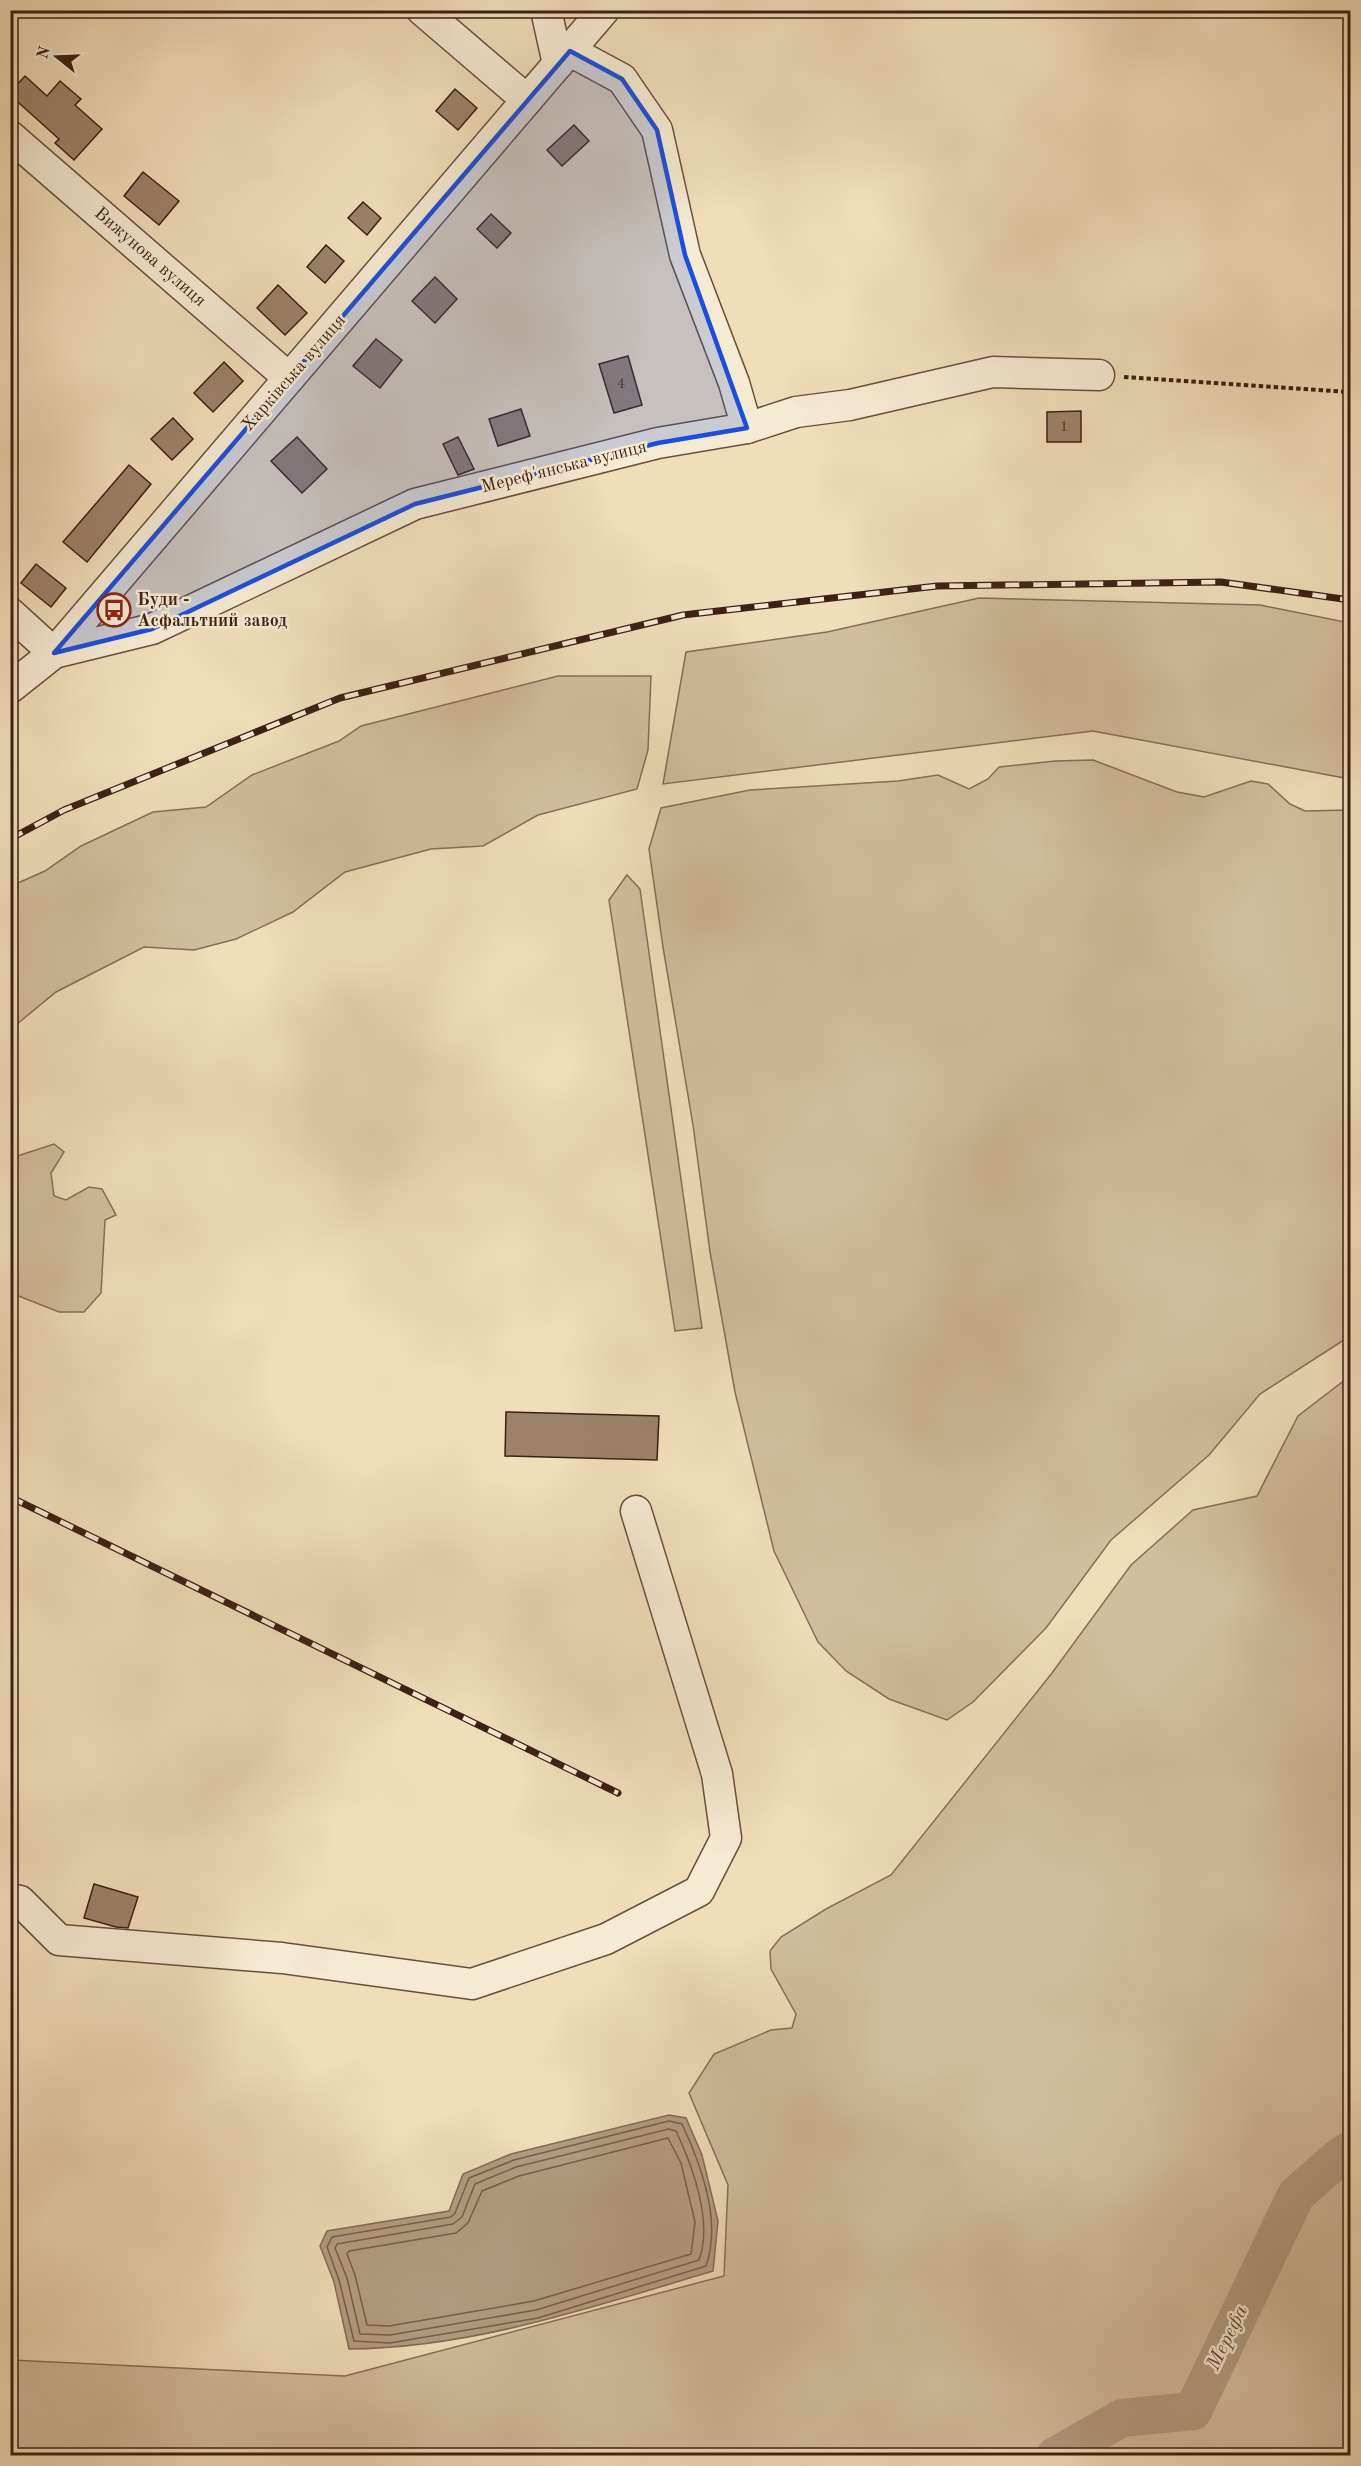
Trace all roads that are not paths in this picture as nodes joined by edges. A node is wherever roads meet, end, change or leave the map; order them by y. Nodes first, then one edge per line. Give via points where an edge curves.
1 (422, 10) edge
2 (546, 10) edge
3 (604, 10) edge
4 (564, 57) junction
5 (527, 100) junction
6 (10, 136) edge
7 (1099, 375) road end
8 (289, 378) junction
9 (747, 428) junction
10 (10, 613) edge
11 (54, 653) junction
12 (10, 688) edge
13 (636, 1511) dead end
14 (10, 1899) edge

1 - 5 street
2 - 4 street
3 - 4 street, Харківська вулиця
4 - 5 street, Харківська вулиця
4 - 9 street via 622,79 657,130 685,255
5 - 8 street, Харківська вулиця
6 - 8 street, Вижунова вулиця
7 - 9 street, Мереф'янська вулиця via 993,372 850,405 796,412
8 - 11 street, Харківська вулиця
9 - 11 street, Мереф'янська вулиця via 658,443 415,504 152,629
10 - 11 street
11 - 12 street, Харківська вулиця
13 - 14 street via 717,1774 726,1838 699,1891 606,1939 472,1984 282,1958 59,1940 20,1900

